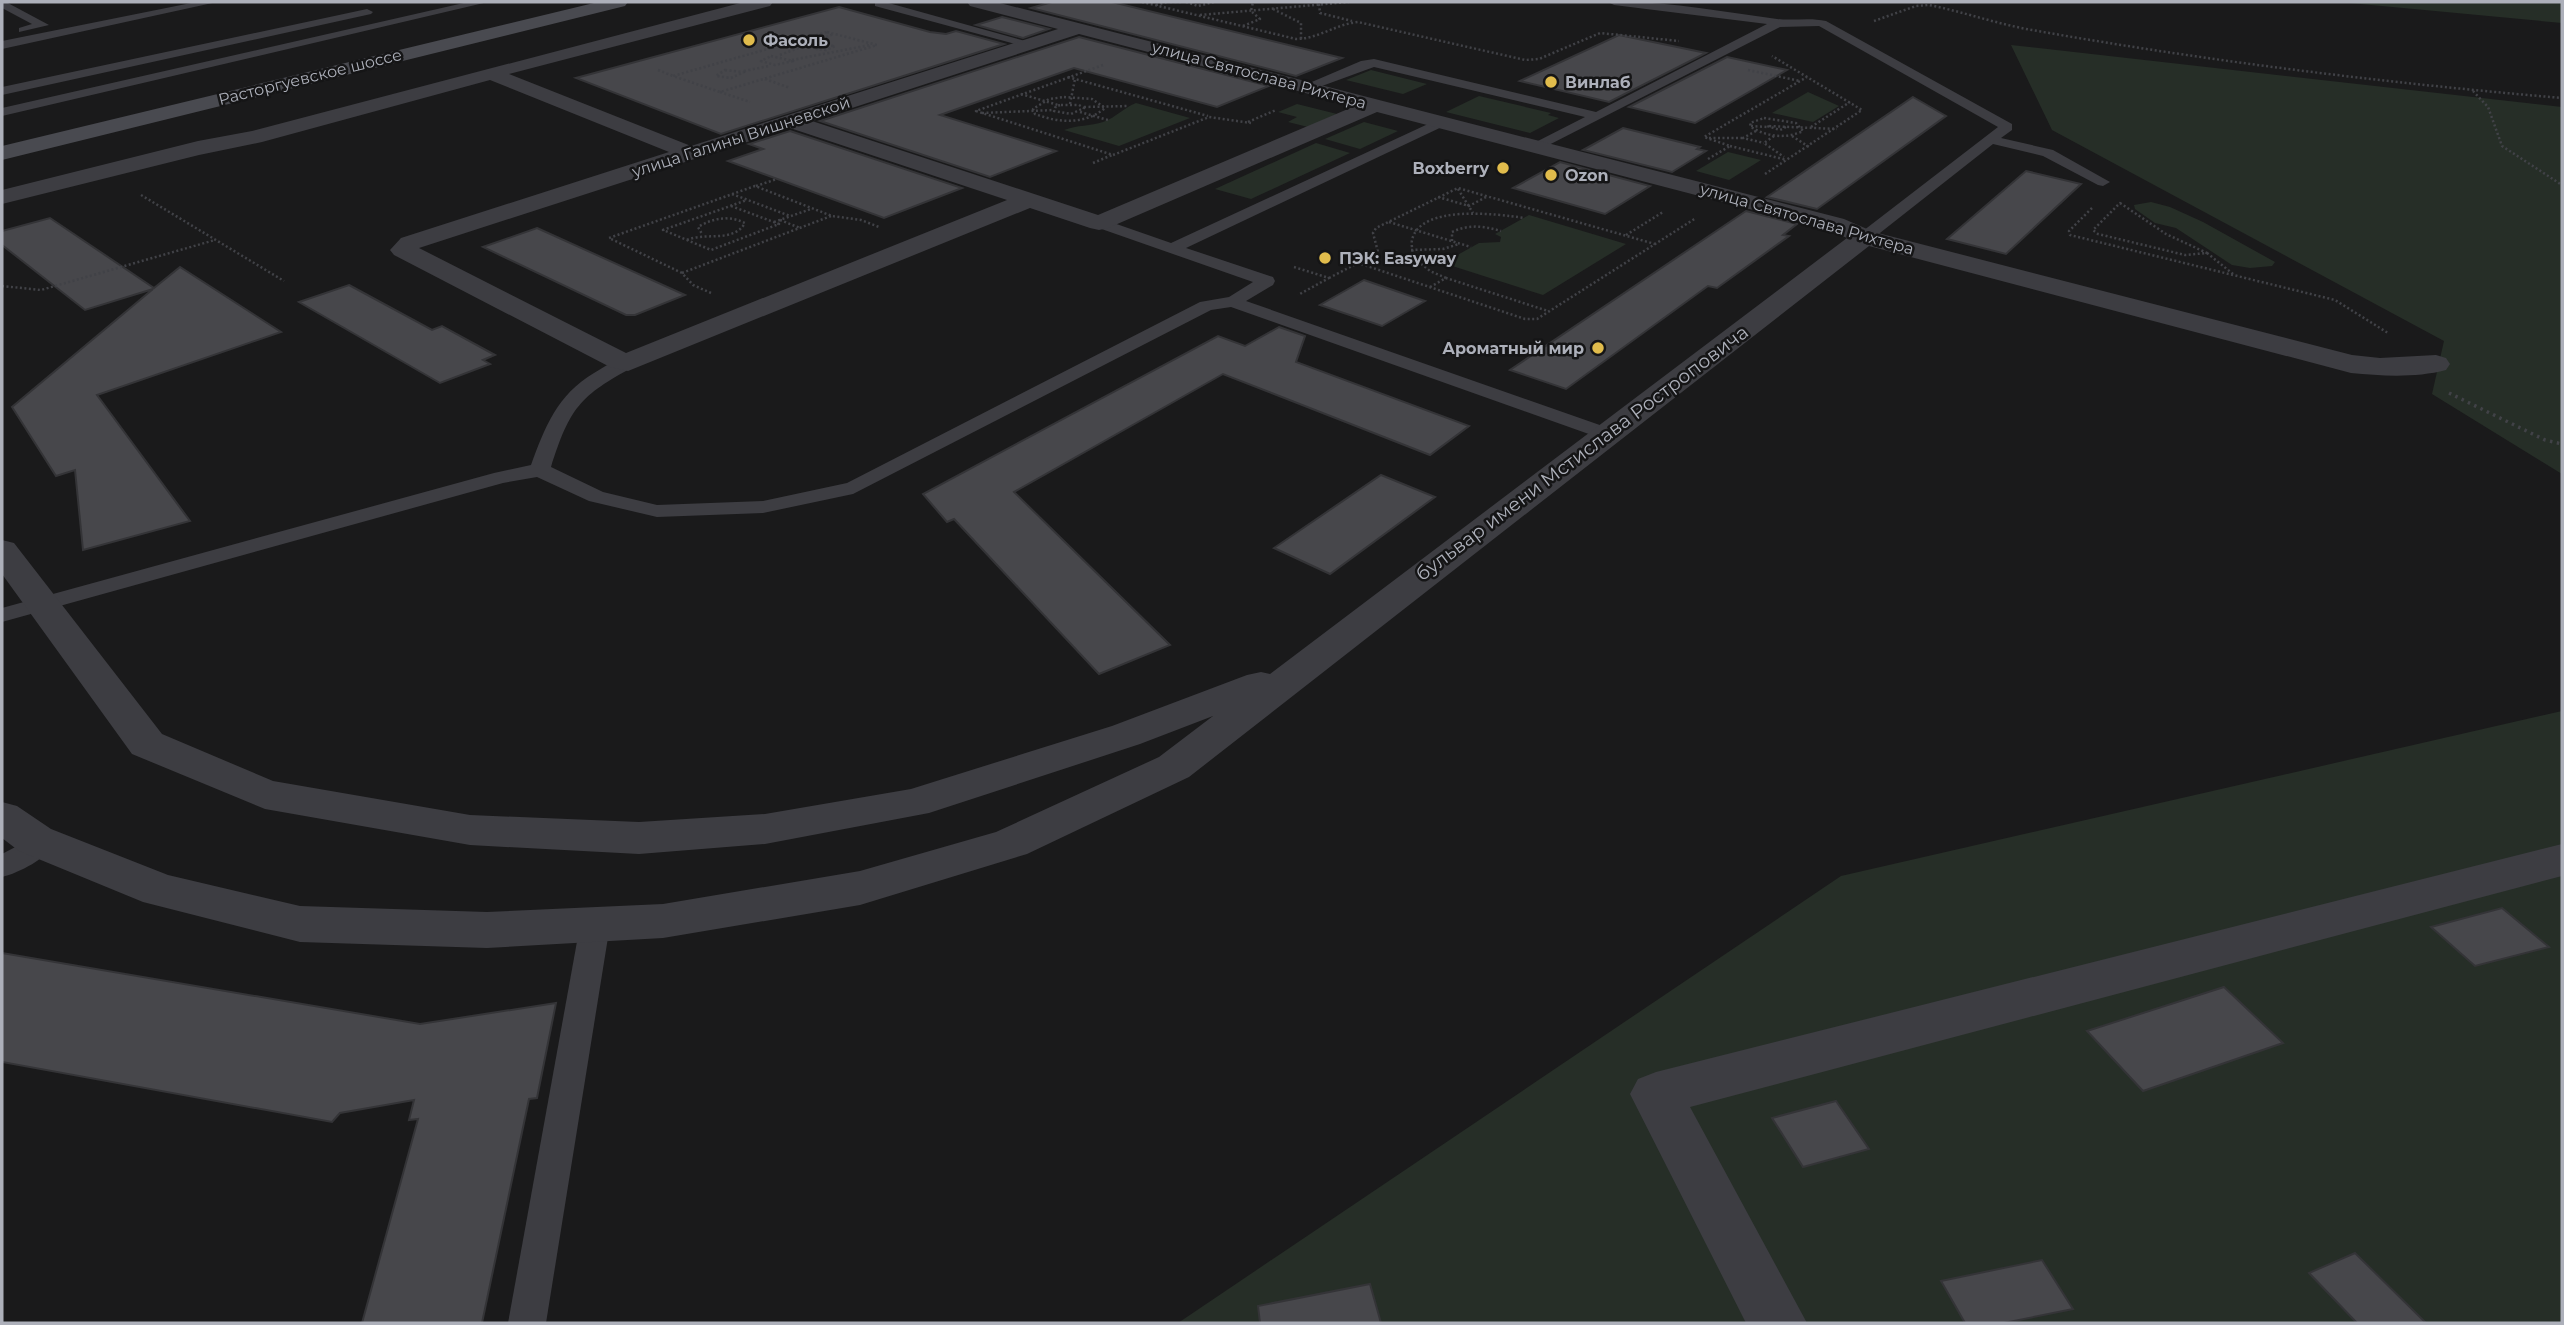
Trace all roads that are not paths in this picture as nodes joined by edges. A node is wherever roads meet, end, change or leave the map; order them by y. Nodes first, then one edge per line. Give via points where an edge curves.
1 (154, 2) edge
2 (211, 2) edge
3 (482, 2) edge
4 (619, 2) edge
5 (764, 2) edge
6 (880, 2) edge
7 (976, 2) edge
8 (1614, 2) edge
9 (2, 4) edge
10 (385, 8) dead end
11 (1784, 23) junction
12 (43, 26) junction
13 (1079, 29) junction
14 (2, 35) edge
15 (1030, 44) junction
16 (2, 45) edge
17 (488, 75) junction
18 (1306, 87) junction
19 (2, 91) edge
20 (1375, 105) junction
21 (2, 112) edge
22 (1597, 116) junction
23 (791, 121) junction
24 (1441, 122) junction
25 (1992, 140) junction
26 (1537, 147) junction
27 (2, 152) edge
28 (691, 153) junction
29 (2103, 182) dead end
30 (2, 197) edge
31 (1028, 200) junction
32 (1099, 223) junction
33 (1865, 237) junction
34 (1173, 248) junction
35 (1236, 301) junction
36 (628, 362) junction
37 (2436, 364) road end
38 (1607, 434) junction
39 (540, 470) junction
40 (2, 550) edge
41 (41, 603) junction
42 (2, 615) edge
43 (1299, 670) junction
44 (2, 817) edge
45 (42, 843) junction
46 (2562, 860) edge
47 (2, 867) edge
48 (595, 925) junction
49 (527, 1323) edge
50 (1777, 1323) edge

1 - 12 lane
2 - 16 lane
3 - 21 lane
4 - 27 main road, Расторгуевское шоссе
5 - 17 street
6 - 15 lane
7 - 13 street, улица Святослава Рихтера
8 - 11 lane
9 - 12 lane
10 - 19 lane
11 - 22 lane
11 - 25 lane via 1822,23 2004,124 2006,129
12 - 14 lane
13 - 15 street, улица Галины Вишневской
13 - 18 street, улица Святослава Рихтера
15 - 23 street, улица Галины Вишневской
17 - 28 street
17 - 30 street
18 - 20 street, улица Святослава Рихтера
18 - 22 lane via 1374,63
20 - 24 street, улица Святослава Рихтера
20 - 32 street
22 - 26 lane
23 - 28 street, улица Галины Вишневской
23 - 31 street
24 - 26 street, улица Святослава Рихтера
24 - 34 lane
25 - 29 lane via 2048,153
25 - 33 lane
26 - 33 street, улица Святослава Рихтера via 1841,225
28 - 36 street, улица Галины Вишневской via 403,247
31 - 32 street
31 - 36 street
32 - 34 lane
33 - 37 street, улица Святослава Рихтера via 2351,364
33 - 38 street, бульвар имени Мстислава Ростроповича
34 - 35 lane via 1267,281
35 - 38 lane
35 - 39 lane via 1206,306 853,488 763,507 657,511 596,497
36 - 39 lane via 593,380 567,401
38 - 43 street, бульвар имени Мстислава Ростроповича
39 - 41 lane
40 - 41 street
41 - 42 lane
41 - 43 street via 147,744 265,794 483,830 639,838 765,829 914,803 1126,735
43 - 48 street, бульвар имени Мстислава Ростроповича via 1174,767 1011,843 860,888 663,921
44 - 45 street, бульвар имени Мстислава Ростроповича
45 - 47 lane
45 - 48 street, бульвар имени Мстислава Ростроповича via 159,890 300,924 487,930
46 - 50 street via 1656,1094
48 - 49 lane

